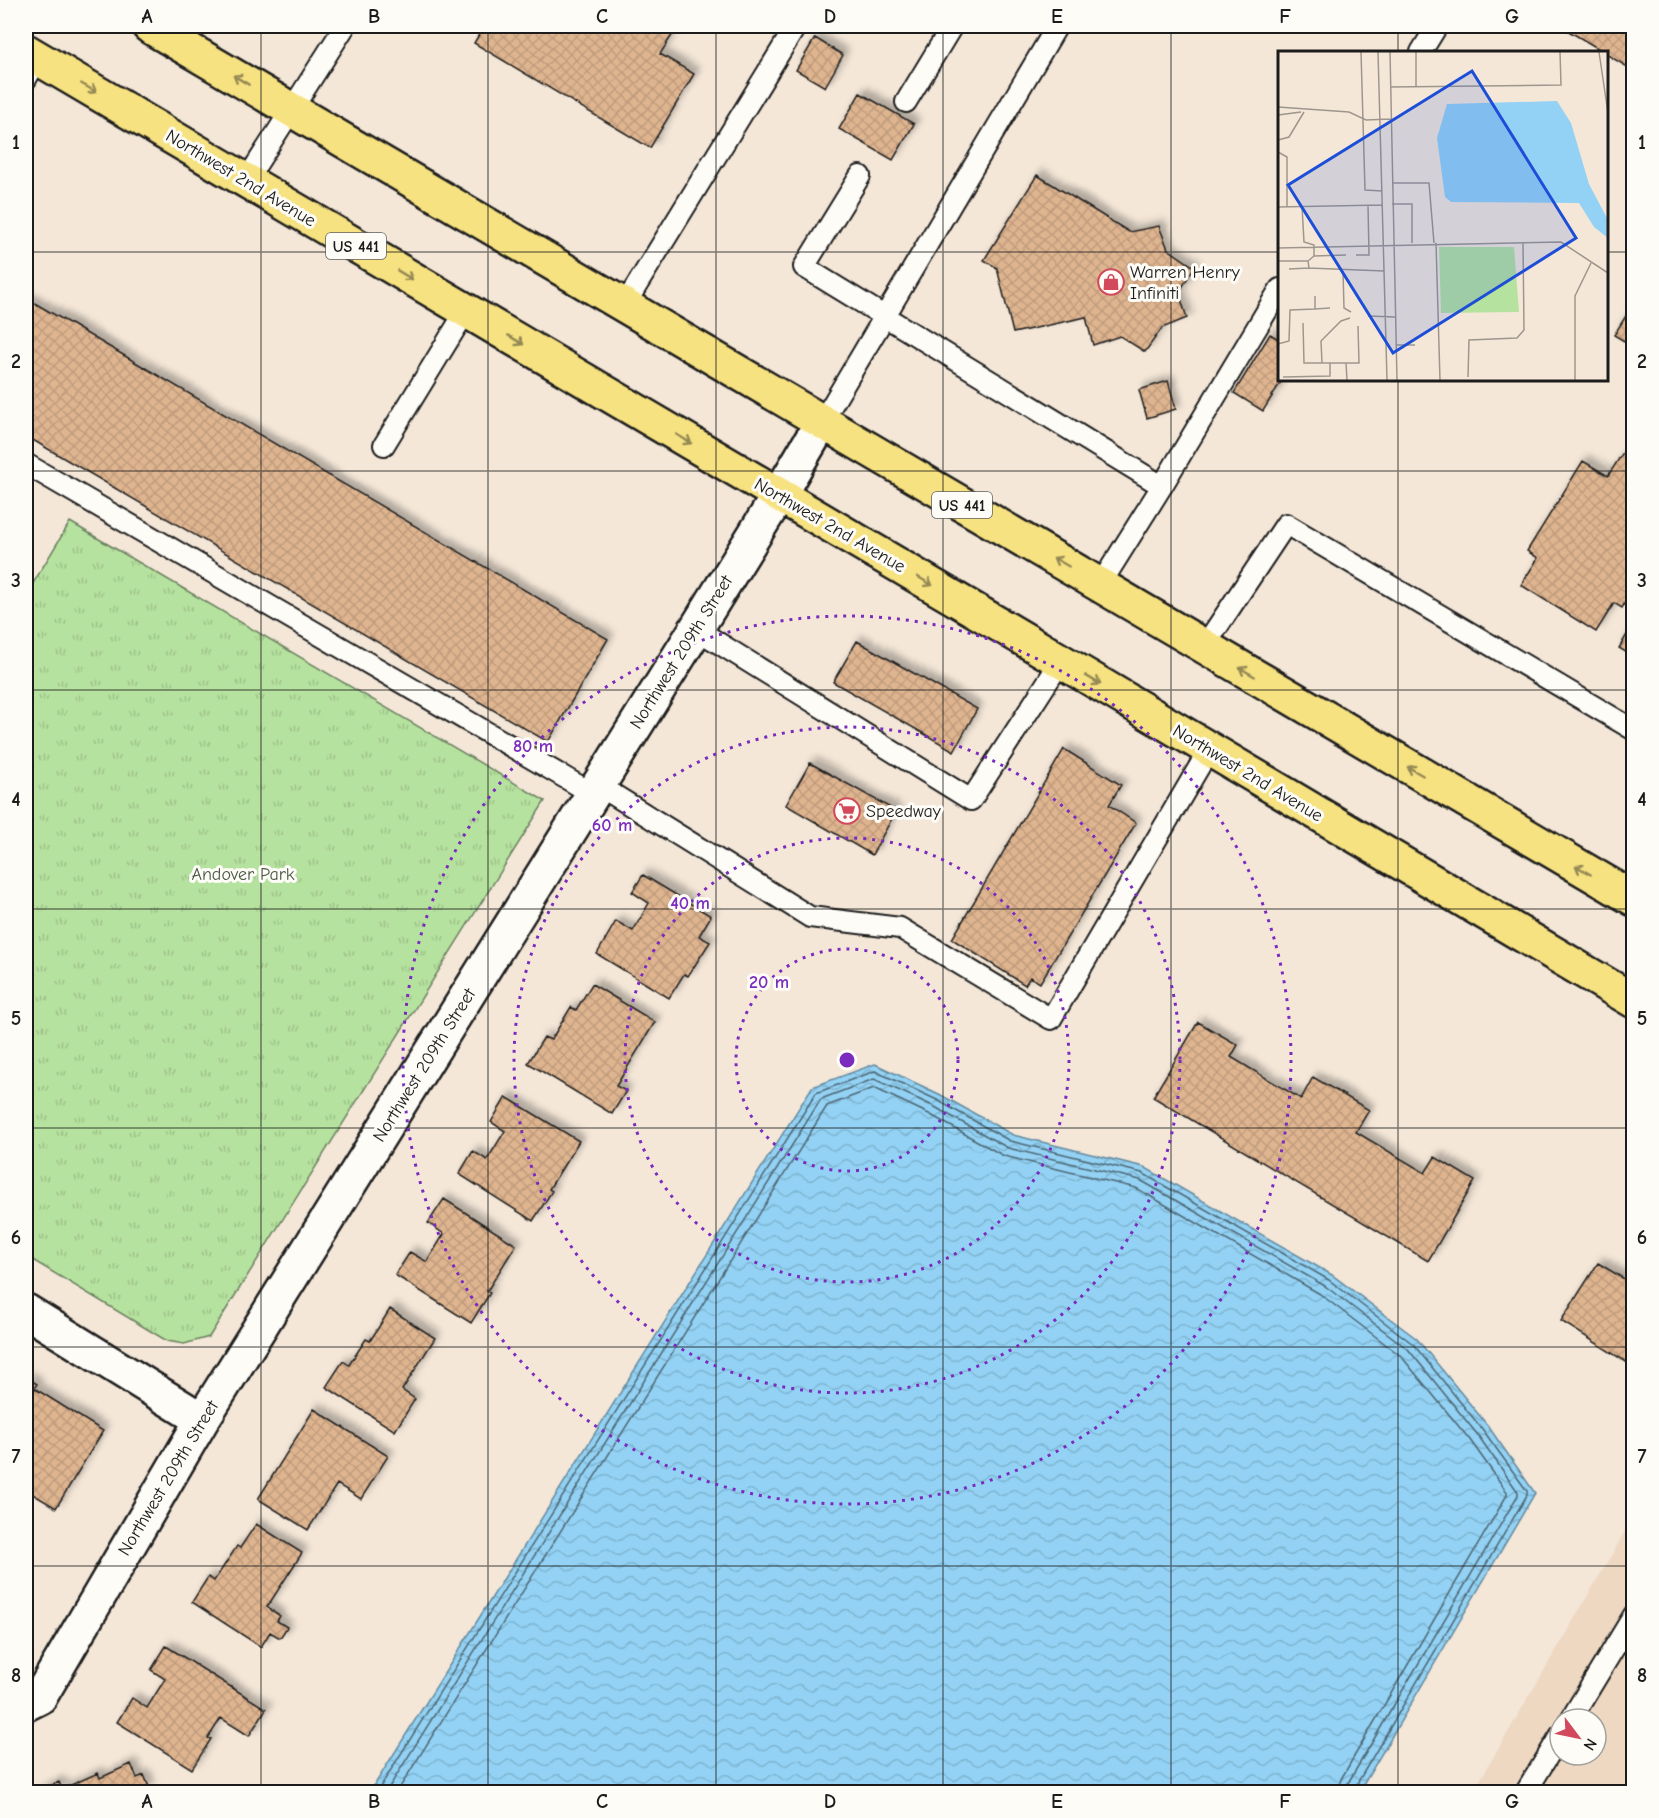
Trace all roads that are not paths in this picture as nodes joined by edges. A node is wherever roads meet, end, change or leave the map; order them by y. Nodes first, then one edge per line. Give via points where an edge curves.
1 (149, 26) edge
2 (345, 26) edge
3 (796, 26) edge
4 (951, 26) edge
5 (1057, 26) edge
6 (1437, 26) edge
7 (1422, 51) edge
8 (30, 63) edge
9 (906, 102) dead end
10 (291, 110) junction
11 (860, 176) dead end
12 (246, 181) junction
13 (1278, 292) edge
14 (624, 306) junction
15 (466, 311) junction
16 (884, 317) junction
17 (822, 422) junction
18 (384, 445) dead end
19 (26, 464) edge
20 (1162, 486) junction
21 (779, 495) junction
22 (1100, 585) junction
23 (696, 629) junction
24 (1204, 647) junction
25 (1061, 661) junction
26 (1634, 730) edge
27 (1209, 750) junction
28 (595, 790) junction
29 (1634, 899) edge
30 (1634, 1001) edge
31 (26, 1311) edge
32 (202, 1420) junction
33 (1634, 1615) edge
34 (26, 1704) edge
35 (1578, 1707) edge
36 (1548, 1756) edge
37 (1526, 1792) edge

10 -> 1 main road, US 441
2 - 10 lane
3 - 14 lane
4 - 9 lane
5 - 16 lane
6 - 7 lane
8 -> 12 main road, Northwest 2nd Avenue / US 441
10 - 12 lane
10 - 14 main road, US 441
11 - 16 lane via 804,267
12 -> 15 main road, Northwest 2nd Avenue / US 441
13 - 20 lane
14 - 17 main road, US 441
15 - 18 lane
15 -> 21 main road, Northwest 2nd Avenue / US 441
16 - 17 lane
16 - 20 lane
17 - 21 street, Northwest 209th Street
22 -> 17 main road, US 441
19 - 28 lane
20 - 22 lane
21 - 23 street, Northwest 209th Street
21 -> 25 main road, Northwest 2nd Avenue / US 441
22 - 24 main road, US 441
23 - 25 lane via 971,800
23 - 28 street, Northwest 209th Street
24 - 26 lane via 1286,524
29 -> 24 main road, US 441
25 -> 27 main road, Northwest 2nd Avenue / US 441
27 - 28 lane via 1051,1019 900,927 810,917
27 - 30 main road, Northwest 2nd Avenue / US 441
28 - 32 street, Northwest 209th Street
31 - 32 street
32 - 34 street, Northwest 209th Street via 40,1697
33 - 35 lane
36 - 37 lane

